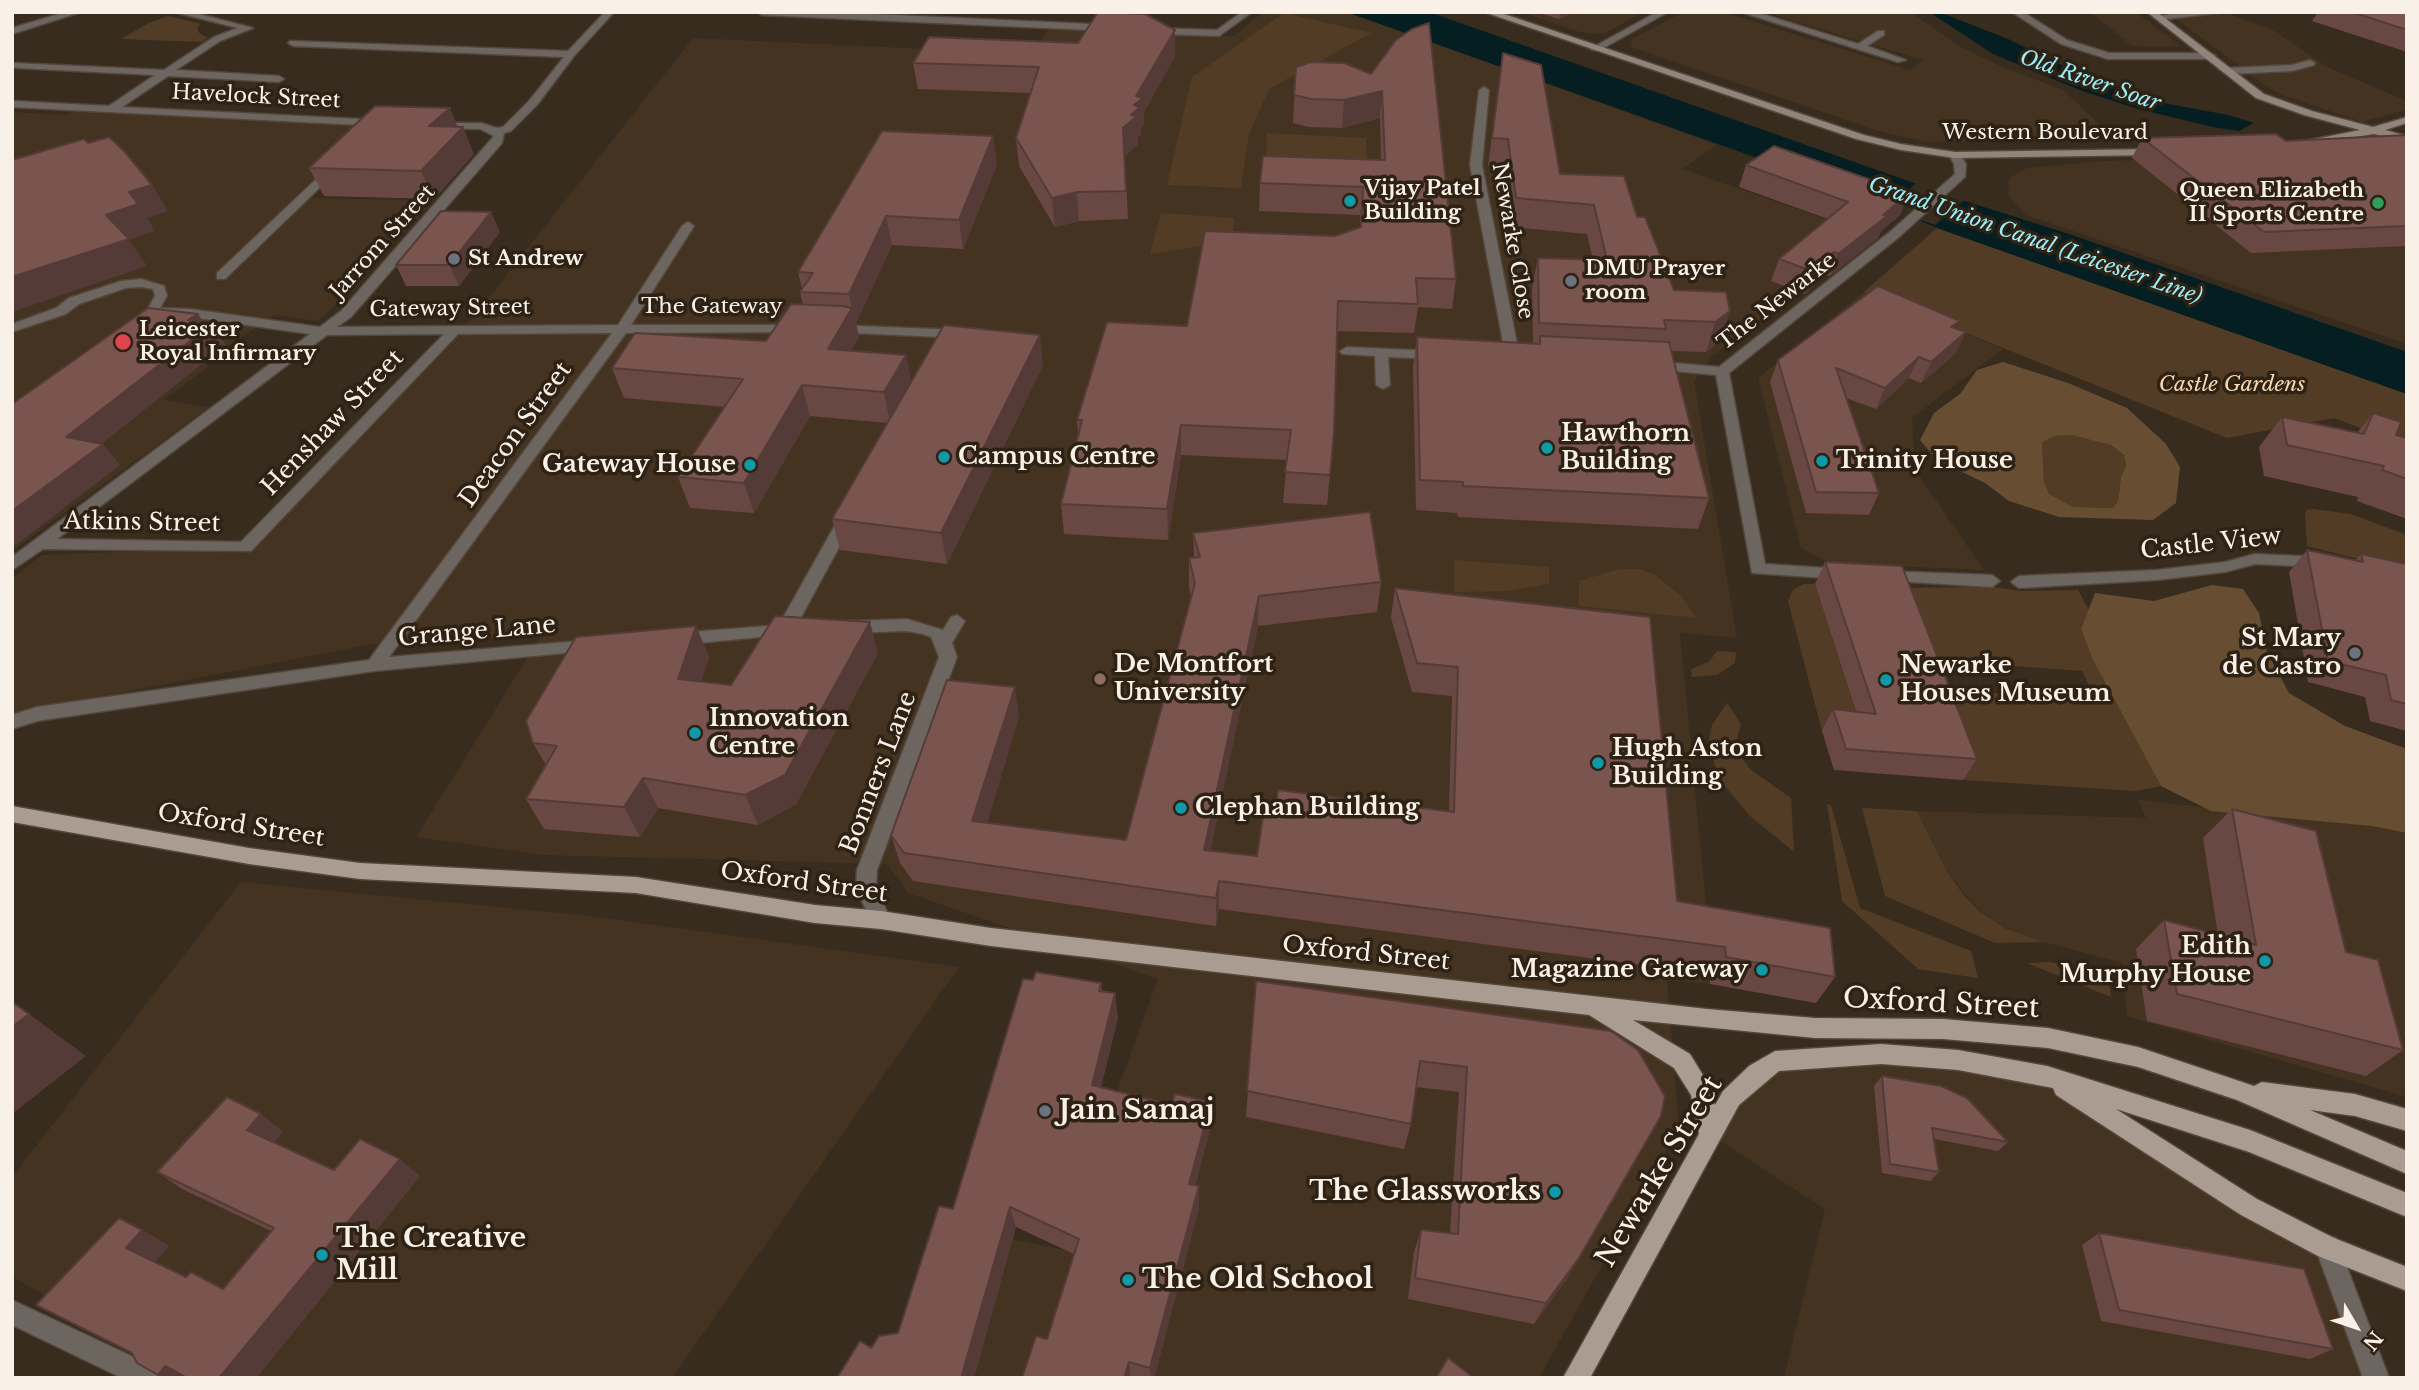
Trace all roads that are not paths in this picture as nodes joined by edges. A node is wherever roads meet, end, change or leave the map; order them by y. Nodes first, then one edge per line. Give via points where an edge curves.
1 (77, 12) edge
2 (178, 12) edge
3 (610, 12) edge
4 (762, 12) edge
5 (1248, 12) edge
6 (1488, 12) edge
7 (1664, 12) edge
8 (1745, 12) edge
9 (2016, 12) edge
10 (2221, 12) edge
11 (2154, 14) edge
12 (1123, 29) edge
13 (1136, 30) edge
14 (12, 31) edge
15 (1881, 33) dead end
16 (293, 43) dead end
17 (1859, 47) junction
18 (1595, 49) junction
19 (571, 54) junction
20 (2211, 56) junction
21 (1901, 60) dead end
22 (2310, 63) dead end
23 (17, 65) dead end
24 (2228, 71) junction
25 (168, 72) junction
26 (279, 79) dead end
27 (1484, 90) dead end
28 (12, 104) edge
29 (111, 109) junction
30 (2407, 120) edge
31 (428, 125) edge
32 (382, 126) edge
33 (2371, 131) junction
34 (497, 132) junction
35 (2407, 139) edge
36 (2299, 145) edge
37 (2164, 152) edge
38 (1955, 155) junction
39 (344, 159) edge
40 (688, 226) dead end
41 (221, 276) dead end
42 (12, 328) edge
43 (623, 328) junction
44 (454, 330) junction
45 (326, 331) junction
46 (968, 334) edge
47 (1347, 351) dead end
48 (1381, 352) junction
49 (1455, 356) edge
50 (1514, 359) edge
51 (1638, 364) edge
52 (1722, 372) junction
53 (1383, 385) dead end
54 (858, 499) edge
55 (39, 544) junction
56 (245, 547) joint
57 (2340, 564) edge
58 (12, 565) edge
59 (1992, 581) dead end
60 (2019, 582) dead end
61 (957, 621) dead end
62 (784, 630) junction
63 (661, 640) edge
64 (944, 643) junction
65 (607, 645) edge
66 (374, 665) junction
67 (12, 722) edge
68 (12, 814) edge
69 (881, 920) junction
70 (1590, 1006) junction
71 (2047, 1076) junction
72 (2241, 1091) junction
73 (2407, 1119) edge
74 (1710, 1134) junction
75 (2407, 1163) edge
76 (2407, 1205) edge
77 (2327, 1247) junction
78 (2407, 1279) edge
79 (12, 1312) edge
80 (150, 1378) edge
81 (1576, 1378) edge
82 (2376, 1378) edge

1 - 14 street
2 - 25 street via 248,28 218,39
3 - 19 street, Jarrom Street
4 - 12 street
5 - 13 street via 1219,33
6 - 18 street, Western Boulevard
7 - 18 street
8 - 17 street
9 - 20 street via 2064,42 2108,56
10 - 11 street
11 - 20 street
15 - 17 street
16 - 19 street
17 - 21 street
18 - 38 street, Western Boulevard via 1860,137
19 - 34 street, Jarrom Street via 533,103 508,129
20 - 24 street
22 - 24 street
23 - 25 street
24 - 33 street via 2260,96
25 - 26 street
25 - 29 street
27 - 50 street, Newarke Close via 1476,165
28 - 29 street, Havelock Street
29 - 32 street, Havelock Street
30 - 33 street
31 - 34 street via 481,126
33 - 35 street
33 - 36 street
34 - 45 street, Jarrom Street via 498,141
37 - 38 street, Western Boulevard
38 - 52 street, The Newarke via 1961,175 1912,220
39 - 41 street
40 - 43 street, Deacon Street
42 - 45 street, Gateway Street via 125,284 141,283 158,286 161,296 152,312
43 - 44 street, Gateway Street
43 - 46 street, The Gateway via 820,328 948,339
43 - 66 street, Deacon Street
44 - 45 street, Gateway Street
44 - 56 street, Henshaw Street
45 - 55 street, Jarrom Street
47 - 48 street
48 - 49 street
48 - 53 street
51 - 52 street
52 - 59 street, The Newarke via 1758,569
54 - 62 street
55 - 56 street, Atkins Street
55 - 58 street, Jarrom Street
57 - 60 street, Castle View via 2255,559 2157,575
61 - 64 street
62 - 63 street
62 - 64 street via 907,625 937,634
64 - 69 street, Bonners Lane via 948,657 943,674 867,870 866,889
65 - 66 street, Grange Lane
66 - 67 street, Grange Lane via 37,714
68 - 69 main road, Oxford Street via 360,871 636,885
69 - 70 main road, Oxford Street
70 - 72 main road, Oxford Street via 1815,1028 1943,1029 2048,1038 2137,1057
70 - 74 main road, Oxford Street via 1682,1061 1701,1093
71 - 74 main road, Newarke Street via 1958,1060 1881,1054 1775,1061 1731,1098
71 - 76 main road, Newarke Street via 2250,1142
71 - 77 main road via 2216,1188
72 - 73 main road via 2355,1105
72 - 75 main road
74 - 81 main road, Newarke Street
77 - 78 main road
77 - 82 street
79 - 80 street

